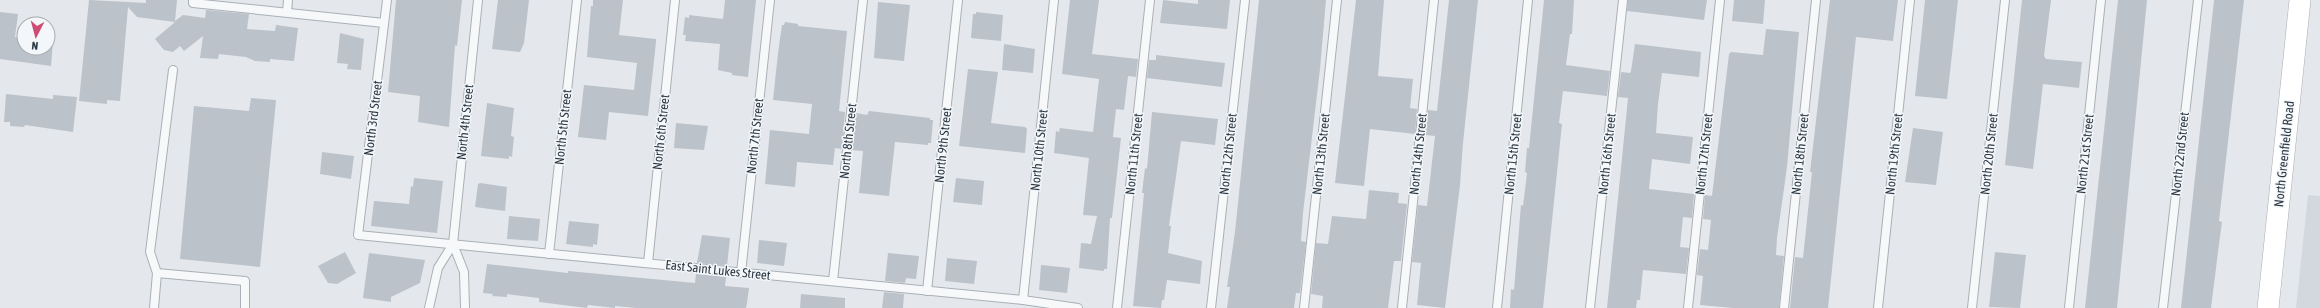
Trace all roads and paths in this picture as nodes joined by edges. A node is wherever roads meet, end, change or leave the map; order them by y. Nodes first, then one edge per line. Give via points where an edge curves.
1 (288, 0) edge
2 (387, 0) edge
3 (478, 0) edge
4 (577, 0) edge
5 (675, 0) edge
6 (770, 0) edge
7 (863, 0) edge
8 (958, 0) edge
9 (1054, 0) edge
10 (1150, 0) edge
11 (1245, 0) edge
12 (1338, 0) edge
13 (1434, 0) edge
14 (1528, 0) edge
15 (1623, 0) edge
16 (1720, 0) edge
17 (1816, 0) edge
18 (1910, 0) edge
19 (2005, 0) edge
20 (2102, 0) edge
21 (2198, 0) edge
22 (2300, 0) edge
23 (193, 2) edge
24 (287, 12) junction
25 (384, 23) junction
26 (173, 70) dead end
27 (358, 235) joint
28 (453, 244) junction
29 (549, 254) junction
30 (648, 263) junction
31 (740, 272) junction
32 (157, 273) junction
33 (832, 281) junction
34 (927, 291) junction
35 (1023, 300) junction
36 (154, 308) edge
37 (245, 308) edge
38 (429, 308) edge
39 (465, 308) edge
40 (1078, 308) edge
41 (1117, 308) edge
42 (1211, 308) edge
43 (1304, 308) edge
44 (1402, 308) edge
45 (1497, 308) edge
46 (1590, 308) edge
47 (1688, 308) edge
48 (1784, 308) edge
49 (1878, 308) edge
50 (1972, 308) edge
51 (2069, 308) edge
52 (2163, 308) edge
53 (2268, 308) edge

1 - 24 lane
2 - 25 lane, North 3rd Street
3 - 28 lane, North 4th Street
4 - 29 lane, North 5th Street
5 - 30 lane, North 6th Street
6 - 31 lane, North 7th Street
7 - 33 lane, North 8th Street
8 - 34 lane, North 9th Street
9 - 35 lane, North 10th Street
10 - 41 lane, North 11th Street
11 - 42 lane, North 12th Street
12 - 43 lane, North 13th Street
13 - 44 lane, North 14th Street
14 - 45 lane, North 15th Street
15 - 46 lane, North 16th Street
16 - 47 lane, North 17th Street
17 - 48 lane, North 18th Street
18 - 49 lane, North 19th Street
19 - 50 lane, North 20th Street
20 - 51 lane, North 21st Street
21 - 52 lane, North 22nd Street
22 - 53 main road, North Greenfield Road
23 - 24 lane
24 - 25 lane
25 - 27 lane, North 3rd Street
26 - 32 lane via 150,252
27 - 28 lane, East Saint Lukes Street
28 - 29 lane, East Saint Lukes Street
28 - 38 lane, North 4th Street via 438,268
28 - 39 lane, North 4th Street via 464,272
29 - 30 lane, East Saint Lukes Street
30 - 31 lane, East Saint Lukes Street
31 - 33 lane, East Saint Lukes Street
32 - 36 lane
32 - 37 lane via 245,281
33 - 34 lane, East Saint Lukes Street
34 - 35 lane, East Saint Lukes Street
35 - 40 lane, East Saint Lukes Street

